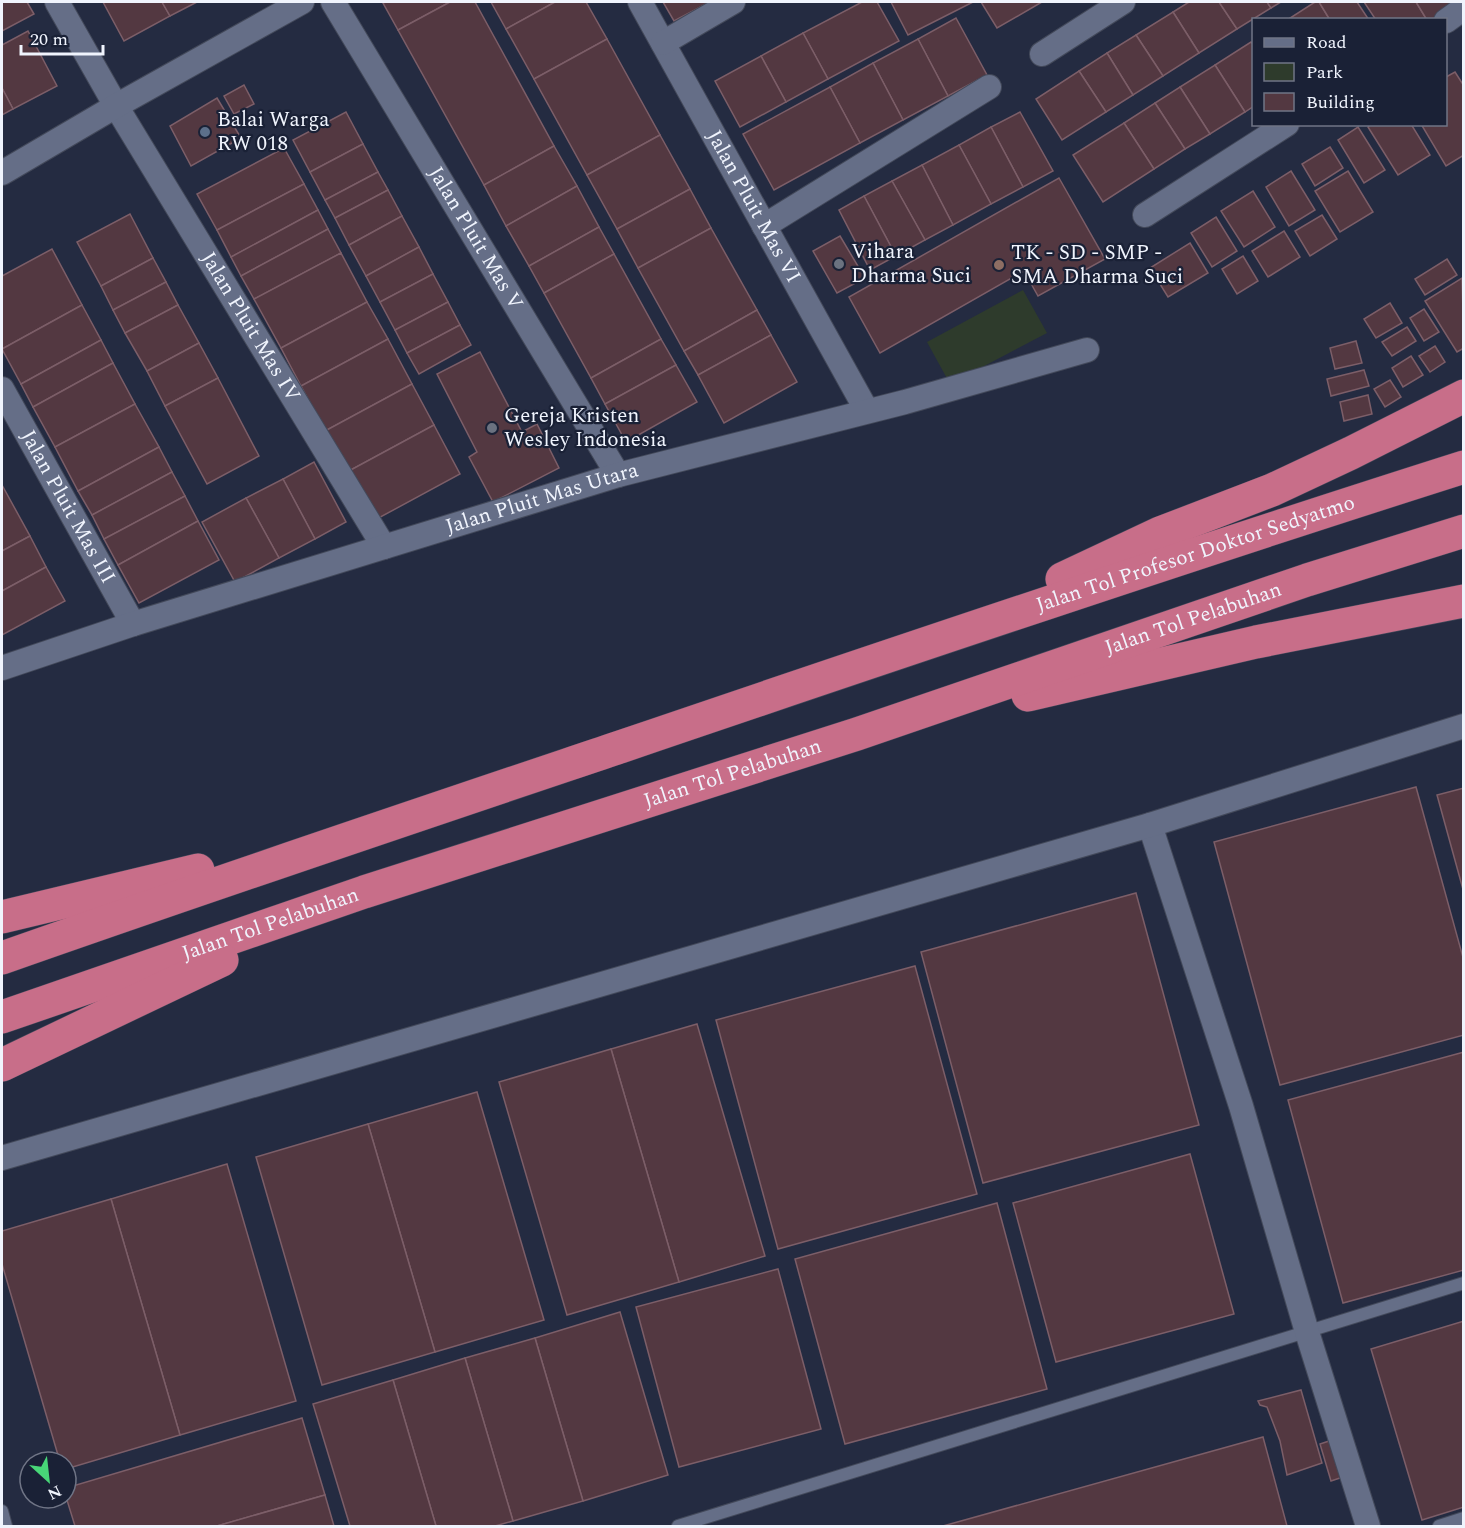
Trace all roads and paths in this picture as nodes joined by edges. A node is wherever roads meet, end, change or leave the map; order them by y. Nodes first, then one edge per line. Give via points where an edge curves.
1 (57, 2) edge
2 (302, 2) edge
3 (333, 2) edge
4 (640, 2) edge
5 (733, 2) edge
6 (1123, 2) edge
7 (1464, 8) edge
8 (1447, 20) edge
9 (663, 44) junction
10 (1042, 54) dead end
11 (989, 87) dead end
12 (116, 106) junction
13 (1284, 126) edge
14 (2, 173) edge
15 (1145, 215) dead end
16 (764, 226) junction
17 (1087, 350) dead end
18 (2, 389) edge
19 (1464, 396) edge
20 (867, 411) junction
21 (1464, 467) edge
22 (618, 475) junction
23 (1464, 531) edge
24 (384, 547) junction
25 (1464, 601) edge
26 (133, 624) junction
27 (928, 642) junction
28 (2, 668) edge
29 (1464, 726) edge
30 (857, 734) junction
31 (406, 819) junction
32 (1150, 825) junction
33 (364, 892) junction
34 (2, 917) edge
35 (2, 958) edge
36 (2, 1017) edge
37 (2, 1065) edge
38 (2, 1158) edge
39 (1464, 1283) edge
40 (1307, 1332) junction
41 (2, 1511) edge
42 (1464, 1518) edge
43 (6, 1527) edge
44 (678, 1527) edge
45 (1368, 1527) edge
46 (1439, 1527) edge

1 - 12 street, Jalan Pluit Mas IV
2 - 12 street
3 - 22 street, Jalan Pluit Mas V
4 - 9 street, Jalan Pluit Mas VI
5 - 9 street
6 - 10 street
7 - 8 street
9 - 16 street, Jalan Pluit Mas VI
11 - 16 street
12 - 14 street
12 - 24 street, Jalan Pluit Mas IV
13 - 15 street
16 - 20 street, Jalan Pluit Mas VI
17 - 20 street, Jalan Pluit Mas Utara
18 - 26 street, Jalan Pluit Mas III
19 - 27 highway via 1272,490 1160,533
20 - 22 street, Jalan Pluit Mas Utara
21 - 27 highway, Jalan Tol Profesor Doktor Sedyatmo
22 - 24 street, Jalan Pluit Mas Utara
23 - 30 highway, Jalan Tol Pelabuhan via 1307,580
24 - 26 street, Jalan Pluit Mas Utara
25 - 30 highway via 1256,642
26 - 28 street, Jalan Pluit Mas Utara
27 - 31 highway
29 - 32 street
30 - 33 highway, Jalan Tol Pelabuhan
31 - 34 highway
31 - 35 highway
32 - 38 street
32 - 40 street
33 - 36 highway, Jalan Tol Pelabuhan
33 - 37 highway
39 - 40 lane
40 - 44 lane
40 - 45 street
41 - 43 lane
42 - 46 lane

